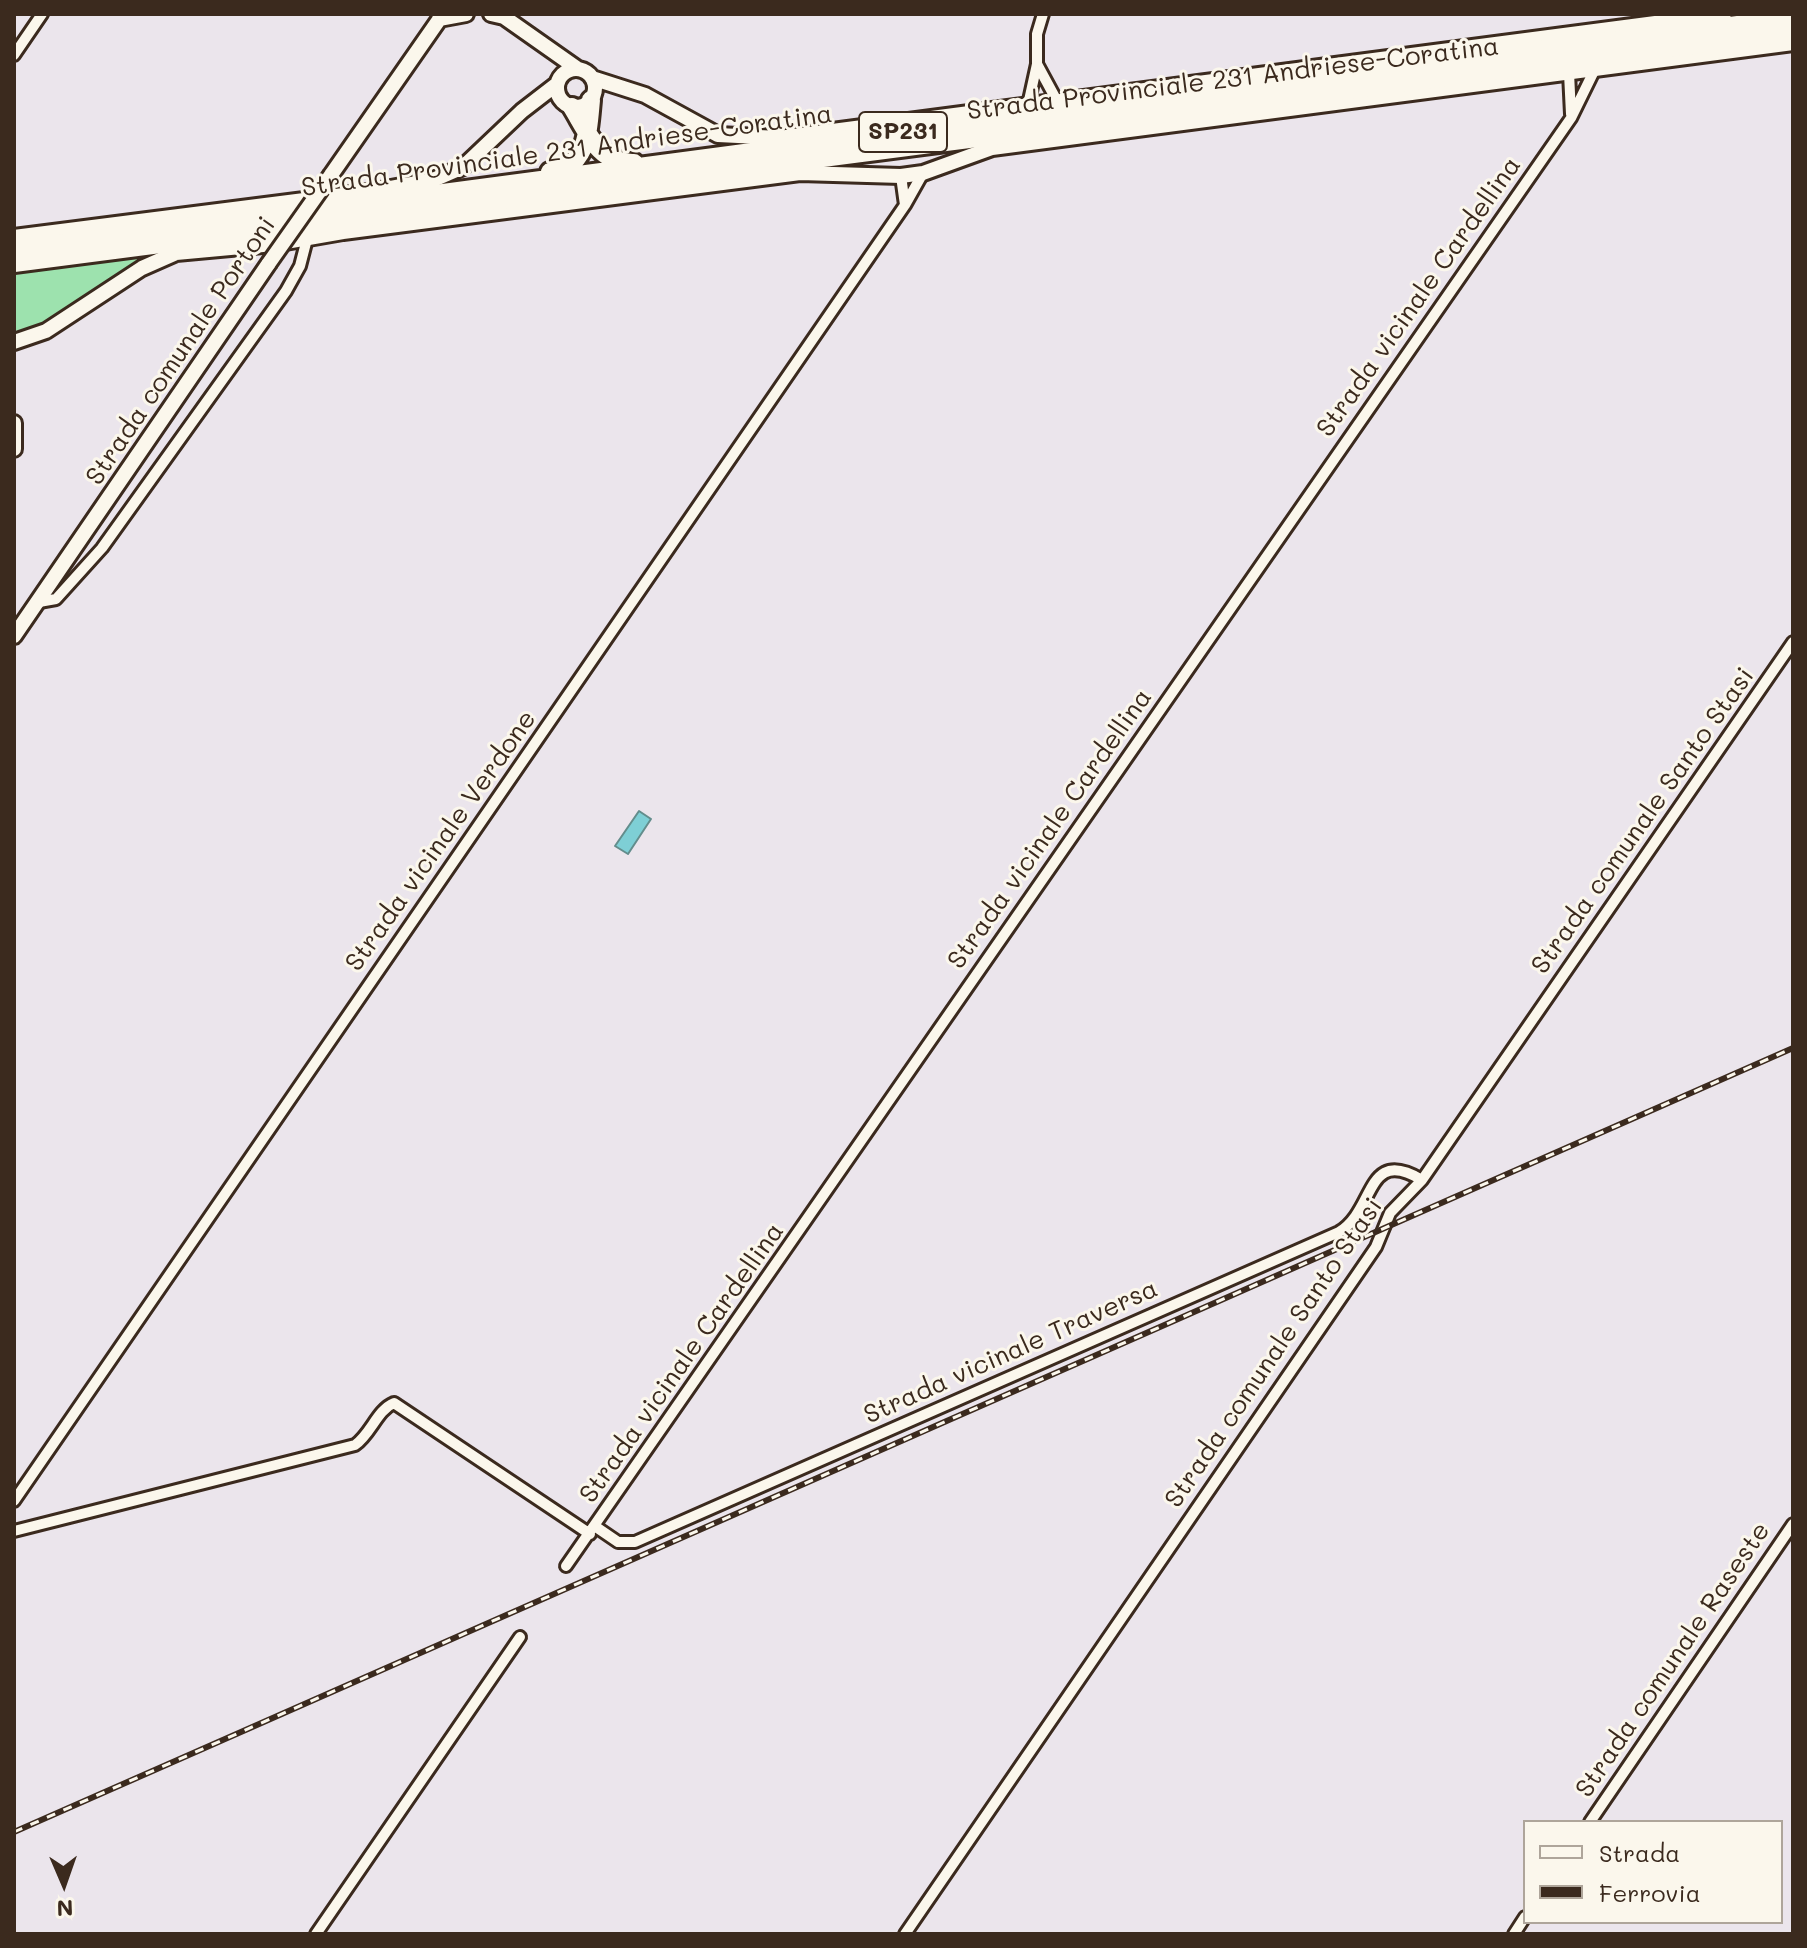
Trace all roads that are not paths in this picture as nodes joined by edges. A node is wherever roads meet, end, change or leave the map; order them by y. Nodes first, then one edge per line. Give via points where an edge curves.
1 (42, 14) edge
2 (466, 14) edge
3 (1043, 14) edge
4 (1724, 14) edge
5 (498, 15) edge
6 (441, 16) edge
7 (1673, 17) edge
8 (1793, 18) edge
9 (1646, 19) edge
10 (1793, 32) edge
11 (1793, 43) edge
12 (547, 47) junction
13 (14, 55) edge
14 (1037, 64) junction
15 (578, 69) junction
16 (1595, 69) junction
17 (1569, 73) junction
18 (592, 78) junction
19 (558, 82) junction
20 (623, 89) junction
21 (592, 99) junction
22 (1057, 101) junction
23 (536, 102) junction
24 (567, 105) junction
25 (1028, 105) junction
26 (1571, 118) junction
27 (588, 134) junction
28 (728, 156) junction
29 (923, 173) junction
30 (901, 176) junction
31 (464, 191) junction
32 (905, 205) junction
33 (14, 237) edge
34 (307, 239) junction
35 (14, 250) edge
36 (100, 252) junction
37 (14, 263) edge
38 (14, 272) edge
39 (19, 338) edge
40 (14, 423) edge
41 (14, 449) edge
42 (39, 602) junction
43 (21, 616) edge
44 (14, 636) edge
45 (1793, 642) edge
46 (1422, 1180) junction
47 (14, 1501) edge
48 (1793, 1524) edge
49 (593, 1530) junction
50 (14, 1531) edge
51 (566, 1566) dead end
52 (520, 1637) dead end
53 (1591, 1820) edge
54 (316, 1934) edge
55 (905, 1934) edge

1 - 13 street
2 - 6 street
3 - 14 street
4 - 7 street
5 - 12 street
6 - 42 street, Strada comunale Portoni, bridge
7 - 9 street
8 - 28 highway, Strada Provinciale 231 Andriese-Coratina / SP231
9 - 22 street
10 - 36 highway, Strada Provinciale 231 Andriese-Coratina / SP231
11 - 16 street
12 - 15 street
12 - 19 street
14 - 22 street
14 - 25 street
15 - 18 street
15 - 19 street via 569,70
16 - 17 street
16 - 26 street, Strada vicinale Cardellina
17 - 26 street
17 - 29 street via 992,148
18 - 20 street
18 - 21 street
19 - 23 street
19 - 24 street via 557,94
20 - 21 street
20 - 25 street via 728,137 779,138
21 - 24 street via 583,106
21 - 27 highway
22 - 25 street
23 - 24 street
23 - 33 street via 468,164 433,180
24 - 27 highway
26 - 49 street, Strada vicinale Cardellina
27 - 28 highway via 601,153 618,162
27 - 31 highway via 582,154 566,168
28 - 31 highway, Strada Provinciale 231 Andriese-Coratina / SP231
29 - 30 street
29 - 32 street, Strada vicinale Verdone
30 - 32 street
30 - 34 street via 800,173
31 - 35 highway, Strada Provinciale 231 Andriese-Coratina / SP231
32 - 47 street, Strada vicinale Verdone
34 - 39 street via 168,256 46,331
34 - 42 street via 286,291 134,504 74,581 56,599
36 - 37 highway, Strada Provinciale 231 Andriese-Coratina / SP231
36 - 38 highway via 77,262
40 - 41 street
42 - 43 street, Strada comunale Portoni
43 - 44 street, Strada comunale Portoni
45 - 46 street, Strada comunale Santo Stasi
46 - 49 street, Strada vicinale Traversa via 1404,1169 1388,1170 1353,1221 1339,1232 635,1542 618,1542
46 - 55 street, Strada comunale Santo Stasi via 1390,1213 1376,1247
48 - 53 street, Strada comunale Raseste
49 - 50 street, Strada vicinale Traversa via 394,1403 355,1445
49 - 51 street, Strada vicinale Cardellina
52 - 54 street

